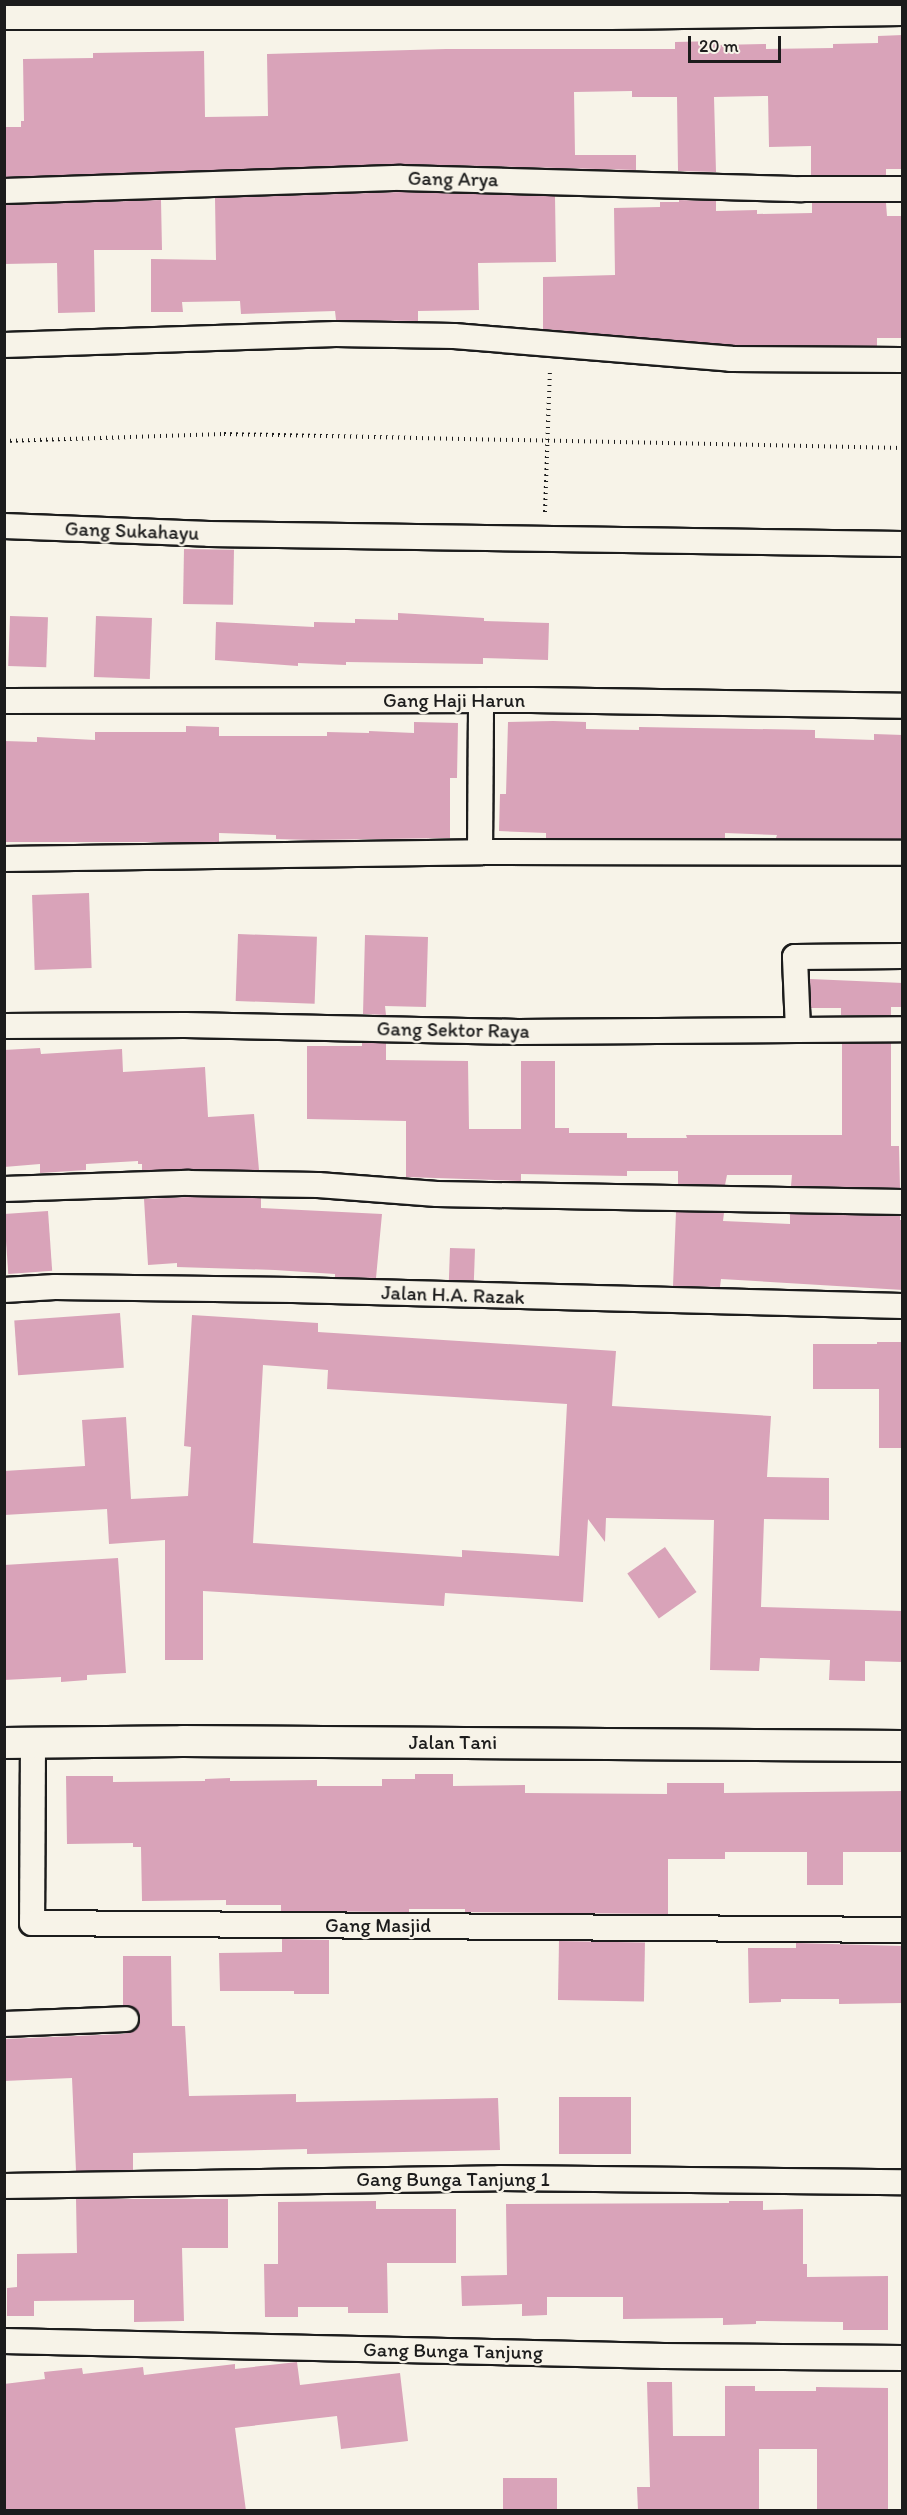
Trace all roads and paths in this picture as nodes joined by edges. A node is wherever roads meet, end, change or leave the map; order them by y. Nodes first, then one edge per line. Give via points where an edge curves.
1 (610, 11) edge
2 (6, 13) edge
3 (903, 13) edge
4 (903, 189) edge
5 (4, 191) edge
6 (4, 345) edge
7 (551, 345) junction
8 (903, 360) edge
9 (4, 441) edge
10 (546, 441) junction
11 (903, 448) edge
12 (544, 518) dead end
13 (4, 526) edge
14 (903, 544) edge
15 (481, 700) junction
16 (4, 701) edge
17 (903, 706) edge
18 (480, 852) junction
19 (903, 853) edge
20 (4, 859) edge
21 (903, 956) edge
22 (4, 1026) edge
23 (903, 1029) edge
24 (798, 1030) junction
25 (4, 1189) edge
26 (903, 1203) edge
27 (4, 1290) edge
28 (903, 1306) edge
29 (19, 1743) edge
30 (903, 1746) edge
31 (903, 1930) edge
32 (126, 2019) dead end
33 (4, 2024) edge
34 (903, 2182) edge
35 (4, 2186) edge
36 (4, 2341) edge
37 (903, 2358) edge

1 - 2 street
1 - 3 street
4 - 5 street, Gang Arya via 401,178
6 - 7 street via 336,334 454,336
7 - 8 street via 720,358
7 - 10 path
9 - 10 path via 224,434
10 - 11 path
10 - 12 path
13 - 14 street, Gang Sukahayu via 259,536
15 - 16 street, Gang Haji Harun
15 - 17 street, Gang Haji Harun
15 - 18 street
18 - 19 street
18 - 20 street
21 - 24 street via 795,957
22 - 24 street, Gang Sektor Raya via 185,1025 518,1032
23 - 24 street, Gang Sektor Raya
25 - 26 street via 189,1183 318,1185 437,1194
27 - 28 street, Jalan H.A. Razak via 271,1290
29 - 30 street, Jalan Tani
29 - 31 street, Gang Masjid via 32,1923
32 - 33 street
34 - 35 street, Gang Bunga Tanjung 1 via 500,2178
36 - 37 street, Gang Bunga Tanjung

